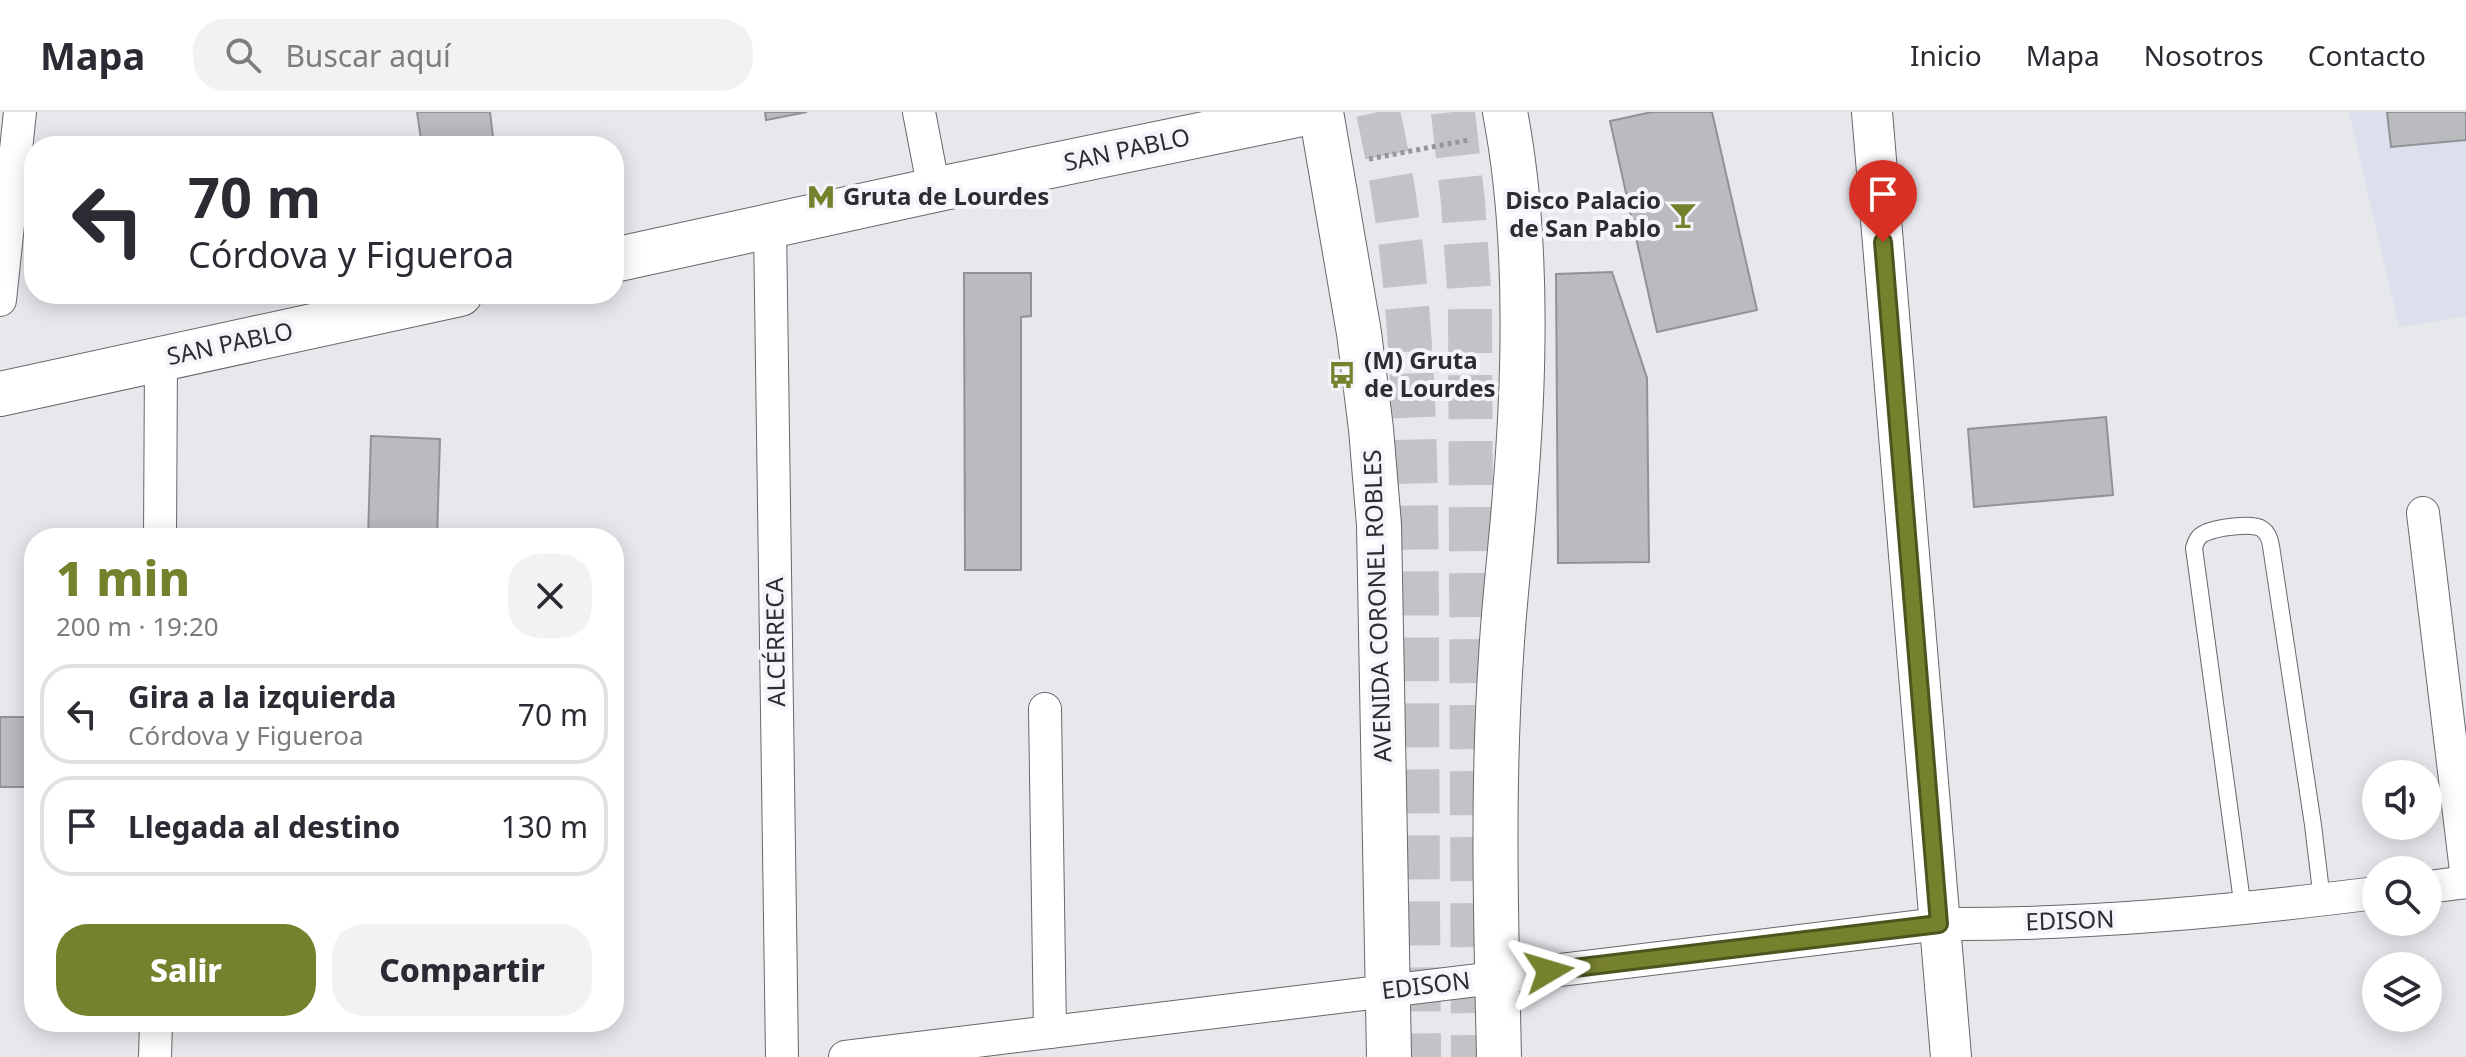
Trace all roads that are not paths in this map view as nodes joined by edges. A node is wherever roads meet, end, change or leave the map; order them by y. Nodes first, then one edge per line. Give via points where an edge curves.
1 (20, 112) edge
2 (919, 112) edge
3 (1158, 112) edge
4 (1311, 112) edge
5 (1321, 112) edge
6 (1872, 112) edge
7 (1507, 122) edge
8 (1115, 152) junction
9 (934, 190) junction
10 (770, 226) junction
11 (624, 258) edge
12 (0, 300) edge
13 (415, 304) edge
14 (161, 360) junction
15 (0, 394) edge
16 (2423, 513) dead end
17 (160, 528) edge
18 (1045, 709) dead end
19 (2466, 871) edge
20 (2466, 882) edge
21 (2442, 885) edge
22 (2362, 895) edge
23 (2322, 900) junction
24 (2243, 909) junction
25 (1939, 924) junction
26 (1497, 978) junction
27 (1388, 990) junction
28 (156, 1032) edge
29 (1050, 1032) junction
30 (155, 1057) edge
31 (782, 1057) edge
32 (845, 1057) edge
33 (1389, 1057) edge
34 (1499, 1057) edge
35 (1951, 1057) edge

1 - 12 street
2 - 9 street
3 - 8 main road
4 - 8 main road, SAN PABLO
5 - 27 main road, AVENIDA CORONEL ROBLES via 1359,333 1379,525
6 - 25 street
7 - 26 main road via 1519,235 1521,407 1496,745
8 - 9 main road, SAN PABLO
9 - 10 main road, SAN PABLO
10 - 11 main road, SAN PABLO
10 - 31 street, ALCÉRRECA
13 - 14 main road, SAN PABLO
14 - 15 main road, SAN PABLO
14 - 17 street
16 - 19 street
18 - 29 street
20 - 21 street
22 - 23 street, EDISON
23 - 24 street, EDISON
23 - 24 lane via 2271,546 2263,529 2245,526 2208,532 2194,548
24 - 25 street, EDISON via 2091,922
25 - 26 street, EDISON
25 - 35 street
26 - 27 street, EDISON
26 - 34 main road
27 - 29 street, EDISON
27 - 33 main road, AVENIDA CORONEL ROBLES
28 - 30 street
29 - 32 street, EDISON

